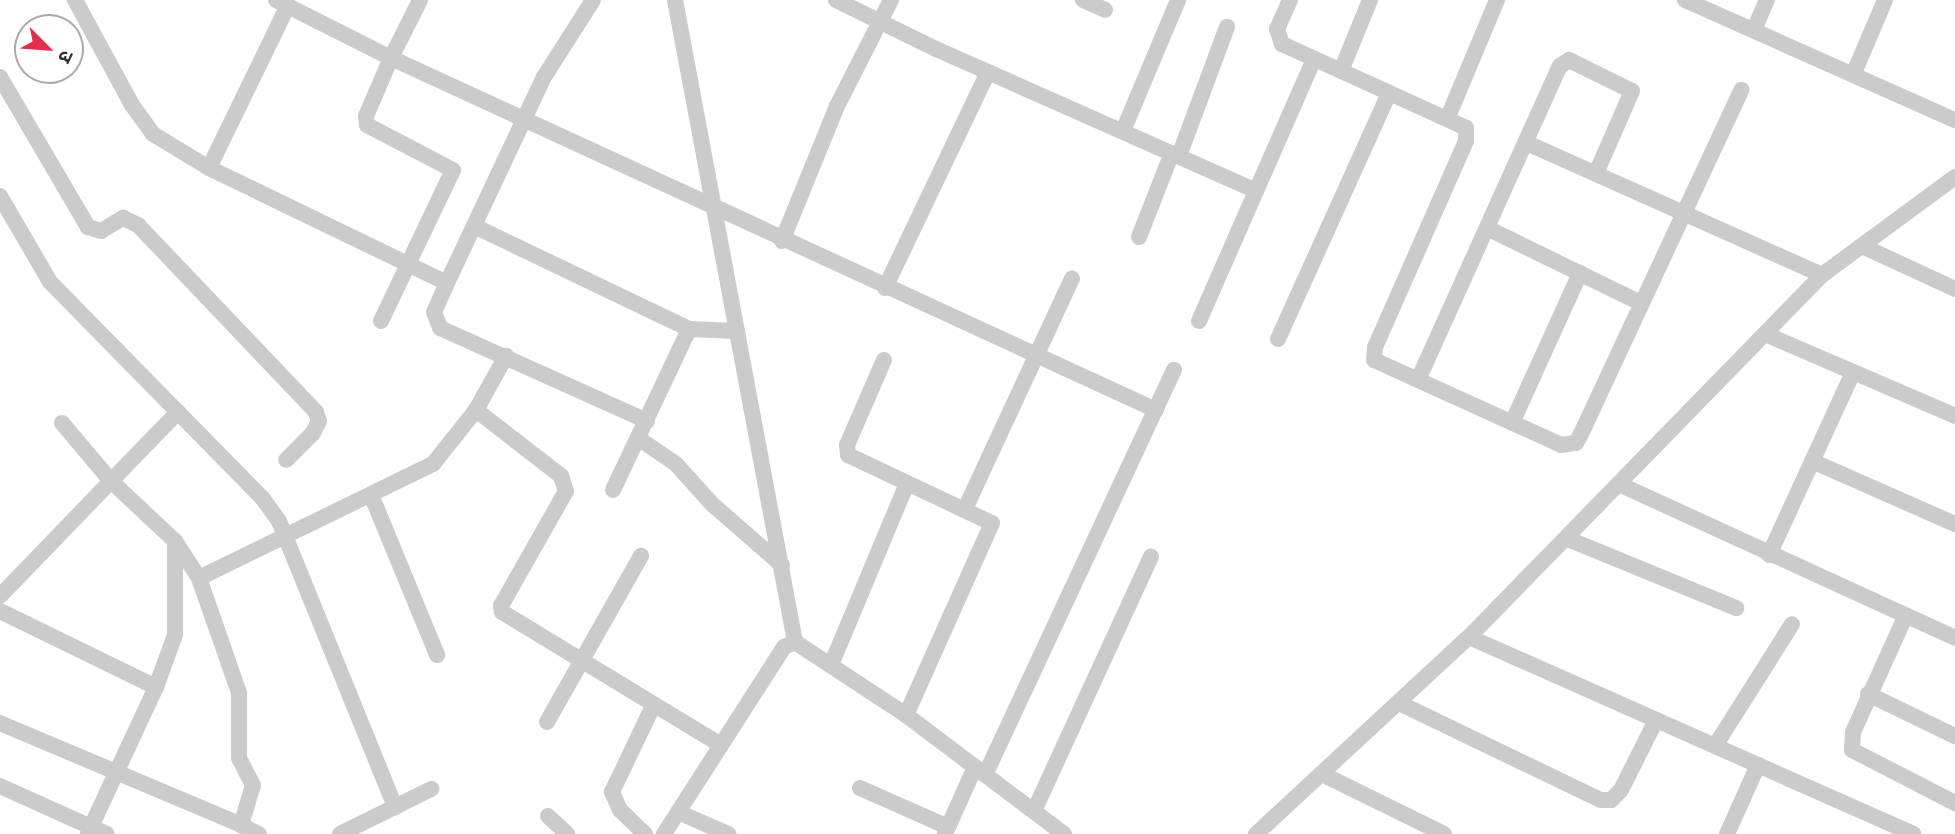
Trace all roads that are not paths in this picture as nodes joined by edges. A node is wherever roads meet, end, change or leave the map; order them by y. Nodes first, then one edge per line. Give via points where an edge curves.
1 (75, 0) edge
2 (420, 0) edge
3 (593, 0) edge
4 (675, 0) edge
5 (836, 0) edge
6 (891, 0) edge
7 (1083, 0) edge
8 (1178, 0) edge
9 (1290, 0) edge
10 (1370, 0) edge
11 (1497, 0) edge
12 (1685, 0) edge
13 (1767, 0) edge
14 (1885, 0) edge
15 (282, 3) edge
16 (1105, 10) dead end
17 (880, 23) junction
18 (1227, 27) dead end
19 (1754, 30) junction
20 (391, 58) junction
21 (1314, 59) junction
22 (1341, 71) junction
23 (988, 72) junction
24 (1854, 73) junction
25 (0, 77) edge
26 (1741, 90) dead end
27 (1389, 93) junction
28 (1953, 113) edge
29 (1448, 117) junction
30 (523, 121) junction
31 (1123, 131) junction
32 (1527, 143) junction
33 (1175, 155) junction
34 (209, 168) junction
35 (1597, 172) junction
36 (1955, 177) edge
37 (1256, 191) junction
38 (0, 197) edge
39 (715, 209) junction
40 (1682, 212) junction
41 (474, 226) junction
42 (1488, 228) junction
43 (1139, 237) dead end
44 (782, 241) junction
45 (1862, 246) junction
46 (408, 266) junction
47 (1580, 273) junction
48 (1822, 275) junction
49 (1072, 279) dead end
50 (447, 283) junction
51 (885, 288) junction
52 (1955, 289) edge
53 (1641, 303) junction
54 (381, 321) dead end
55 (1199, 321) dead end
56 (689, 329) junction
57 (737, 331) junction
58 (1765, 334) junction
59 (1278, 339) dead end
60 (1036, 355) junction
61 (506, 356) junction
62 (884, 360) dead end
63 (1174, 370) dead end
64 (1853, 372) junction
65 (1418, 380) junction
66 (476, 410) junction
67 (1156, 410) junction
68 (178, 412) junction
69 (1955, 416) edge
70 (647, 421) junction
71 (1513, 423) junction
72 (62, 424) dead end
73 (638, 438) junction
74 (286, 460) dead end
75 (1812, 461) junction
76 (111, 481) junction
77 (907, 484) junction
78 (1621, 485) junction
79 (613, 490) dead end
80 (372, 497) junction
81 (965, 509) junction
82 (1955, 524) edge
83 (287, 538) junction
84 (1568, 539) junction
85 (175, 541) junction
86 (1769, 555) junction
87 (641, 556) dead end
88 (1151, 557) dead end
89 (782, 565) junction
90 (199, 578) junction
91 (0, 596) edge
92 (1736, 608) dead end
93 (0, 611) edge
94 (1905, 617) junction
95 (1792, 624) dead end
96 (1469, 637) junction
97 (1955, 638) edge
98 (795, 642) junction
99 (437, 655) dead end
100 (579, 663) junction
101 (831, 664) junction
102 (156, 687) junction
103 (1868, 694) junction
104 (1399, 703) junction
105 (653, 706) junction
106 (906, 715) junction
107 (1656, 720) junction
108 (547, 722) dead end
109 (0, 723) edge
110 (1955, 736) edge
111 (719, 744) junction
112 (1715, 746) junction
113 (1758, 765) junction
114 (118, 770) junction
115 (981, 770) junction
116 (1322, 774) junction
117 (0, 786) edge
118 (860, 788) dead end
119 (431, 789) dead end
120 (1955, 803) edge
121 (395, 807) junction
122 (1034, 811) junction
123 (678, 812) junction
124 (548, 816) dead end
125 (241, 825) junction
126 (90, 830) edge
127 (947, 831) edge
128 (107, 834) edge
129 (259, 834) edge
130 (340, 834) edge
131 (567, 834) edge
132 (645, 834) edge
133 (664, 834) edge
134 (728, 834) edge
135 (1064, 834) edge
136 (1256, 834) edge
137 (1444, 834) edge
138 (1727, 834) edge
139 (1911, 834) edge

1 - 34 street via 132,105 153,134
2 - 20 street
3 - 30 street via 564,41
4 - 39 street
5 - 17 street
6 - 17 street
7 - 16 street
8 - 31 street
9 - 21 street via 1278,41
10 - 22 street
11 - 29 street
12 - 19 street
13 - 19 street
14 - 24 street
15 - 20 street
15 - 34 street
17 - 23 street
17 - 44 street via 832,117
18 - 33 street
19 - 24 street
20 - 30 street
20 - 46 street via 366,116 367,125 453,170
21 - 22 street
21 - 37 street
22 - 27 street
23 - 31 street
23 - 51 street
24 - 28 street
25 - 74 street via 88,227 101,231 123,218 138,225 316,412 313,433
26 - 40 street
27 - 29 street
27 - 59 street
29 - 65 street via 1466,128 1466,141 1373,355 1378,364
30 - 39 street
30 - 41 street
31 - 33 street
32 - 35 street
32 - 35 street via 1560,66 1573,60 1632,91
32 - 42 street
33 - 37 street
33 - 43 street
34 - 46 street
35 - 40 street
36 - 45 street
37 - 55 street
38 - 68 street via 50,282
39 - 44 street
39 - 57 street
40 - 48 street
40 - 53 street
41 - 50 street
41 - 56 street
42 - 47 street
42 - 65 street
44 - 51 street
45 - 48 street
45 - 52 street
46 - 50 street
46 - 54 street
47 - 53 street
47 - 71 street
48 - 58 street
49 - 60 street
50 - 61 street via 434,312 435,324
51 - 60 street
53 - 71 street via 1576,443 1561,445
56 - 57 street
56 - 70 street
57 - 89 street
58 - 64 street
58 - 78 street
60 - 67 street
60 - 81 street
61 - 66 street
61 - 70 street
62 - 77 street via 845,451 853,460
63 - 67 street
64 - 69 street
64 - 75 street
65 - 71 street
66 - 80 street via 433,464
66 - 100 street via 565,483 564,499 500,609
67 - 115 street
68 - 76 street
68 - 83 street via 263,499
70 - 73 street
72 - 76 street
73 - 79 street
73 - 89 street via 676,464 712,504
75 - 82 street
75 - 86 street
76 - 85 street
76 - 91 street
77 - 81 street
77 - 101 street
78 - 84 street
78 - 86 street
80 - 83 street
80 - 99 street
81 - 106 street via 990,520 992,528
83 - 90 street
83 - 121 street via 302,586
84 - 92 street
84 - 96 street
85 - 90 street
85 - 102 street via 175,635
86 - 94 street
87 - 100 street
88 - 122 street
89 - 98 street
90 - 125 street via 239,694 239,758 253,785
93 - 102 street
94 - 97 street
94 - 103 street
95 - 112 street
96 - 104 street
96 - 107 street
98 - 101 street
98 - 111 street via 784,647
100 - 105 street
100 - 108 street
101 - 106 street
102 - 114 street
103 - 110 street
103 - 120 street via 1853,732 1852,750
104 - 107 street via 1601,800 1611,800 1621,790
104 - 116 street
105 - 111 street
105 - 132 street via 612,792 620,810
106 - 115 street
107 - 112 street
109 - 114 street
111 - 123 street
112 - 113 street
113 - 138 street
113 - 139 street
114 - 125 street
114 - 126 street
115 - 122 street
115 - 127 street
116 - 136 street
116 - 137 street
117 - 126 street
118 - 127 street
119 - 121 street
121 - 130 street
122 - 135 street
123 - 133 street
123 - 134 street
124 - 131 street
125 - 129 street
126 - 128 street

